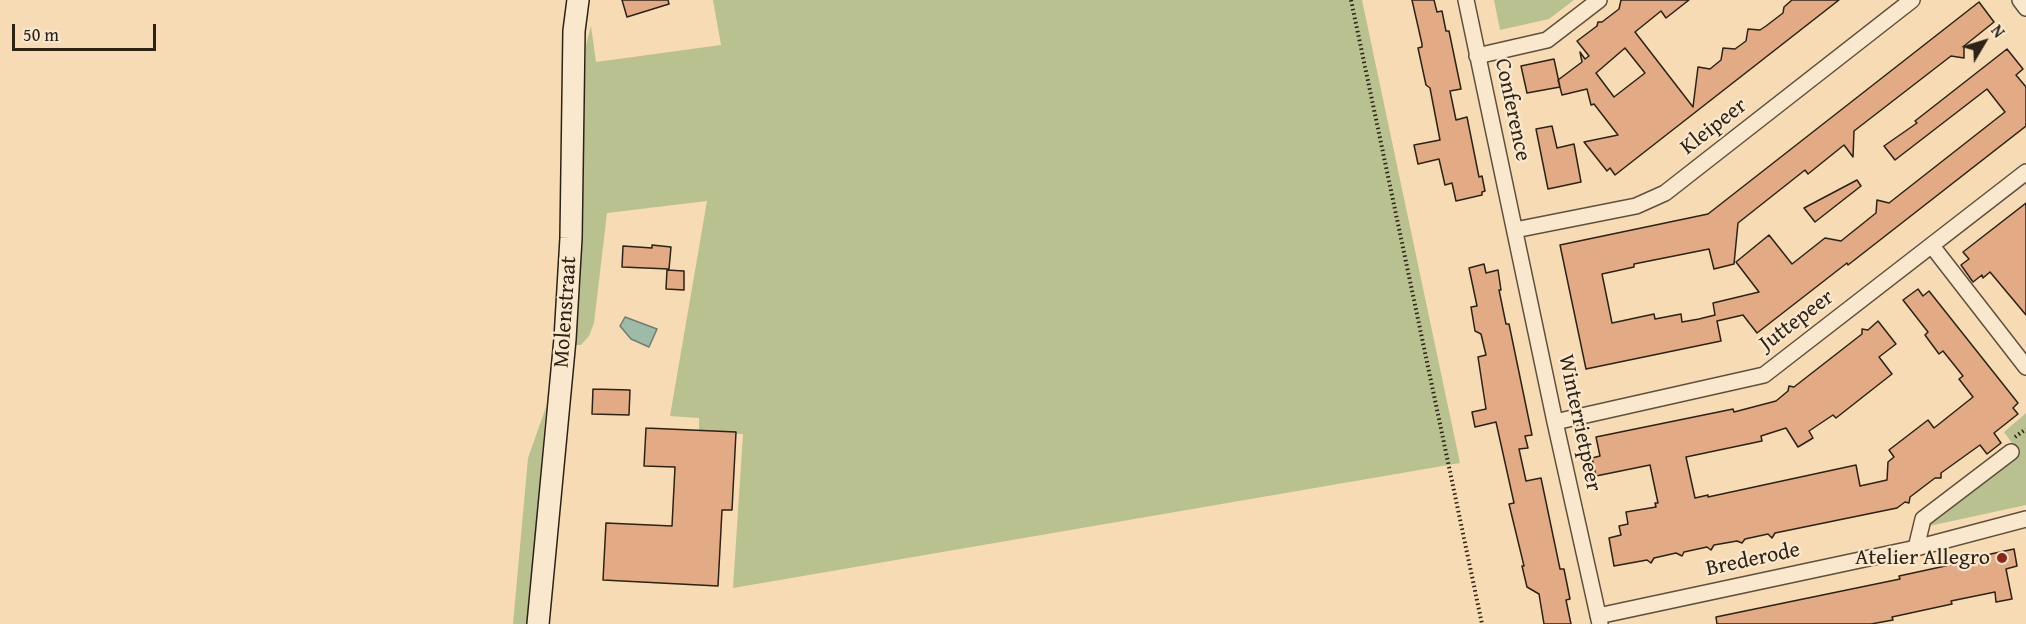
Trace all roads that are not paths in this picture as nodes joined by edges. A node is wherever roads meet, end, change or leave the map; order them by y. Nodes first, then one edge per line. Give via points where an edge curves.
1 (578, 0) edge
2 (1466, 0) edge
3 (1599, 0) edge
4 (1912, 0) edge
5 (2020, 0) edge
6 (2026, 8) edge
7 (1477, 56) junction
8 (2026, 172) edge
9 (1515, 230) junction
10 (1932, 246) junction
11 (2026, 367) edge
12 (1554, 422) junction
13 (2010, 452) dead end
14 (2026, 519) edge
15 (1916, 548) junction
16 (1599, 620) edge
17 (538, 624) edge

1 - 17 street, Molenstraat via 566,327
2 - 7 street, Conference
3 - 7 street via 1547,40
4 - 9 street, Kleipeer via 1665,194 1636,206
5 - 6 street
7 - 9 street, Conference
8 - 10 street, Juttepeer
9 - 12 street, Winterrietpeer
10 - 11 street
10 - 12 street, Juttepeer via 1764,375
12 - 16 street, Winterrietpeer
13 - 15 street via 1923,519
14 - 15 street, Brederode
15 - 16 street, Brederode

